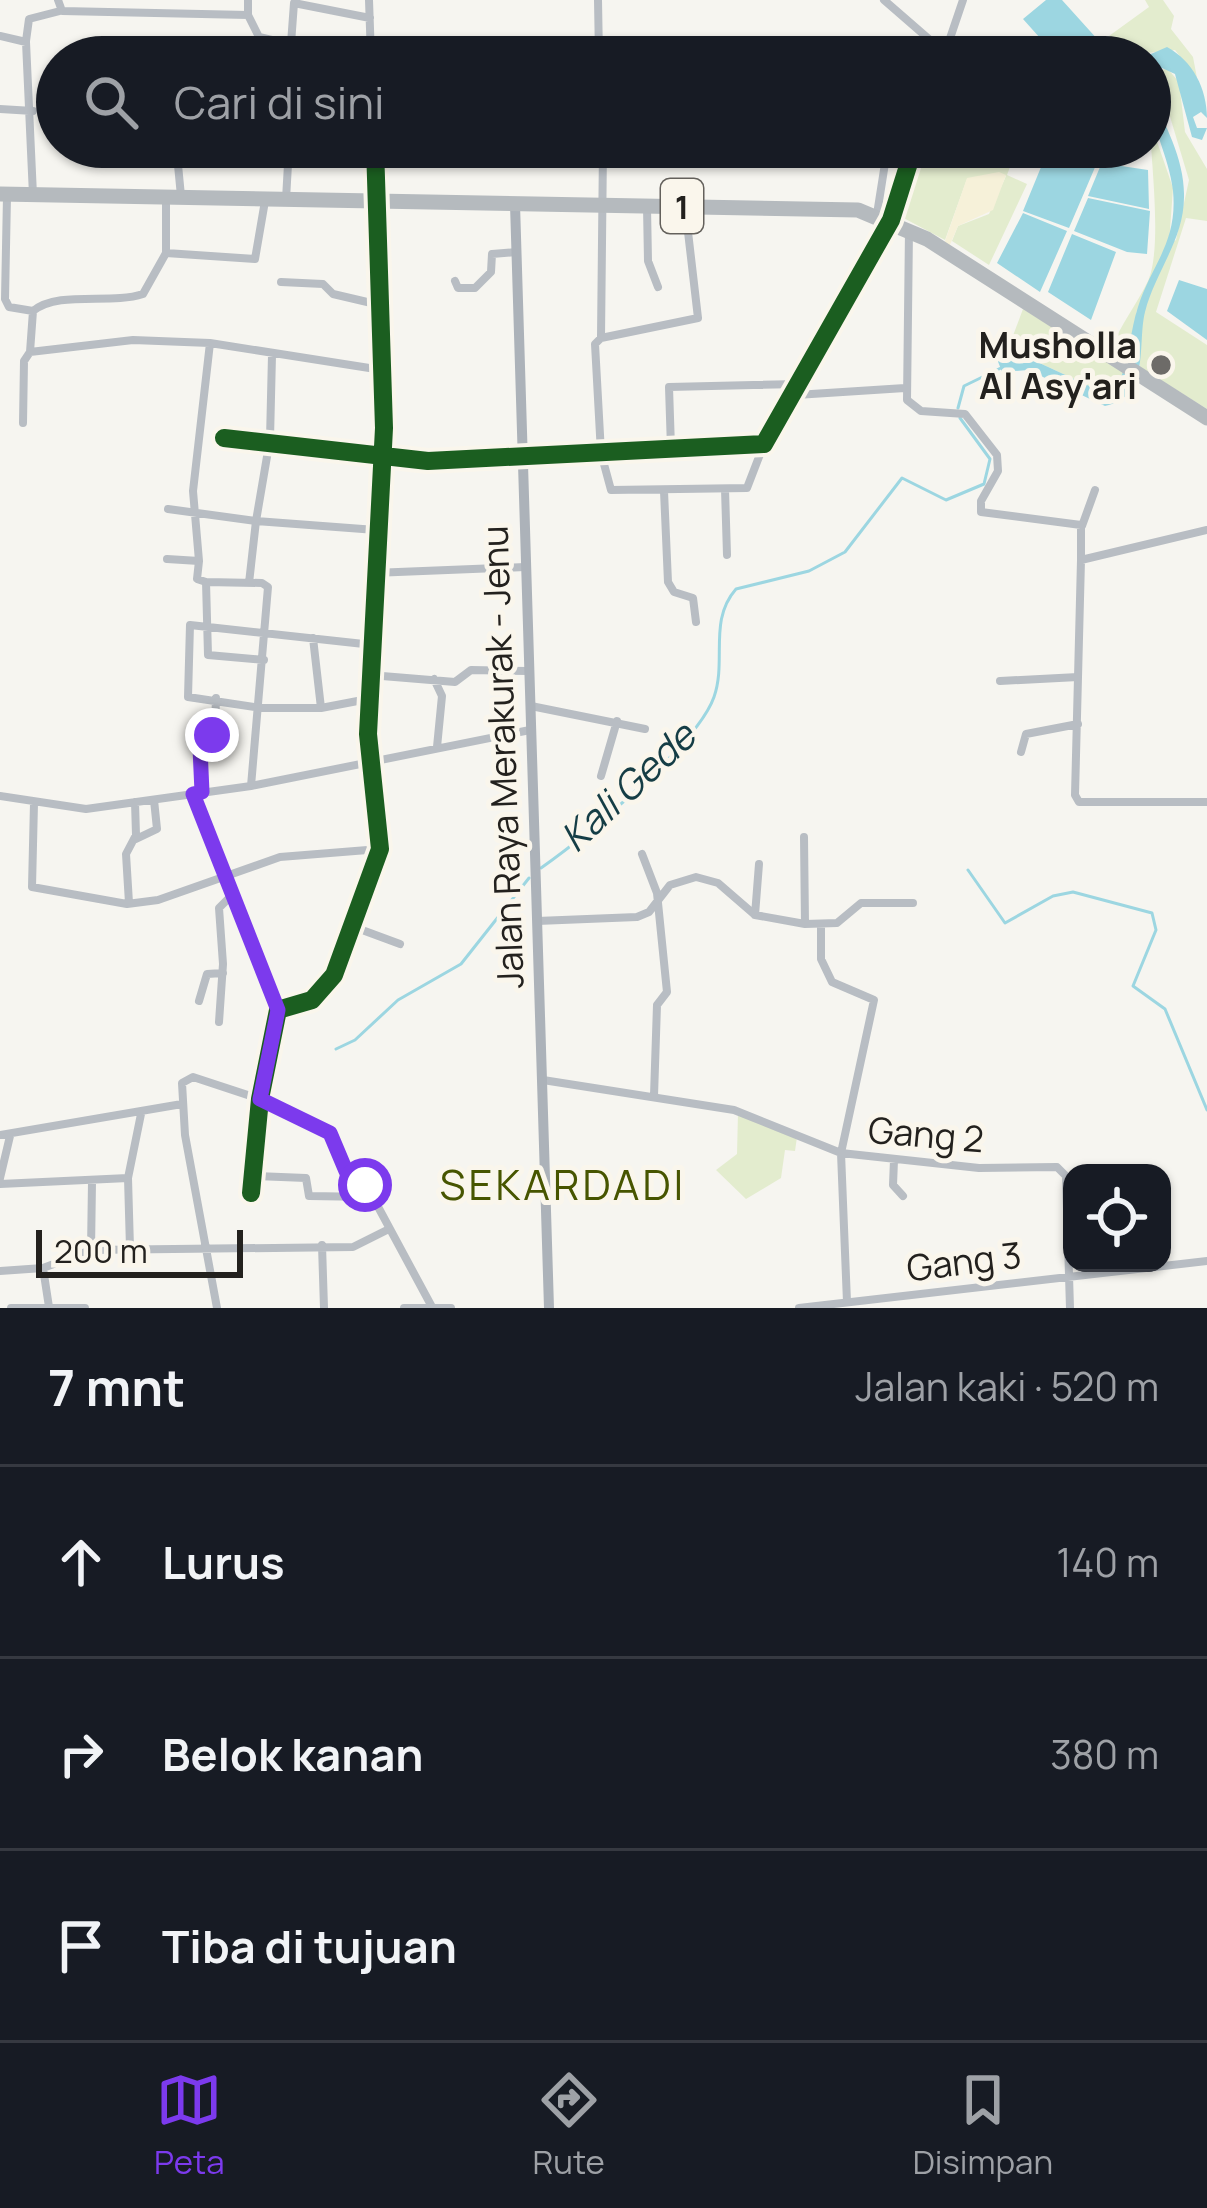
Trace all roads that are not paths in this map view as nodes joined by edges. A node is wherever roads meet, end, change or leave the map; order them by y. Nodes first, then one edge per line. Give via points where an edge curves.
1 (248, 0) edge
2 (369, 0) edge
3 (598, 0) edge
4 (884, 0) edge
5 (963, 0) edge
6 (59, 5) edge
7 (190, 5) edge
8 (248, 15) junction
9 (370, 18) junction
10 (0, 36) edge
11 (258, 36) edge
12 (291, 36) edge
13 (370, 36) edge
14 (599, 36) edge
15 (923, 36) edge
16 (951, 36) edge
17 (26, 41) junction
18 (0, 109) edge
19 (33, 111) junction
20 (178, 168) edge
21 (288, 168) edge
22 (377, 168) edge
23 (601, 168) edge
24 (886, 168) edge
25 (905, 168) edge
26 (3, 194) edge
27 (33, 195) junction
28 (173, 198) junction
29 (266, 200) junction
30 (286, 200) junction
31 (378, 202) junction
32 (515, 204) junction
33 (598, 206) junction
34 (647, 206) junction
35 (685, 206) junction
36 (884, 217) junction
37 (910, 229) junction
38 (2, 233) edge
39 (517, 252) junction
40 (166, 253) junction
41 (455, 281) dead end
42 (281, 282) dead end
43 (658, 287) dead end
44 (380, 305) junction
45 (33, 311) junction
46 (601, 338) junction
47 (210, 343) junction
48 (30, 352) junction
49 (272, 355) junction
50 (382, 370) junction
51 (800, 384) junction
52 (905, 388) junction
53 (795, 395) junction
54 (1207, 418) edge
55 (23, 424) dead end
56 (224, 438) dead end
57 (270, 439) junction
58 (764, 444) junction
59 (671, 448) junction
60 (601, 453) junction
61 (382, 454) junction
62 (522, 458) junction
63 (725, 488) junction
64 (664, 490) junction
65 (1094, 490) dead end
66 (168, 509) dead end
67 (198, 512) junction
68 (256, 521) junction
69 (1082, 526) junction
70 (376, 530) junction
71 (1207, 530) edge
72 (727, 555) dead end
73 (167, 559) dead end
74 (1082, 560) junction
75 (199, 561) junction
76 (525, 567) junction
77 (373, 573) junction
78 (206, 582) junction
79 (249, 583) junction
80 (696, 622) dead end
81 (204, 626) junction
82 (261, 633) junction
83 (313, 638) junction
84 (373, 645) junction
85 (264, 659) junction
86 (528, 671) junction
87 (370, 675) junction
88 (1078, 677) junction
89 (434, 679) junction
90 (1000, 681) dead end
91 (216, 698) junction
92 (368, 699) junction
93 (529, 706) junction
94 (261, 708) junction
95 (321, 708) junction
96 (617, 721) junction
97 (1078, 724) junction
98 (645, 729) dead end
99 (530, 730) junction
100 (437, 747) junction
101 (1021, 752) dead end
102 (372, 763) junction
103 (601, 776) dead end
104 (251, 786) junction
105 (198, 793) junction
106 (0, 796) edge
107 (154, 800) junction
108 (135, 802) junction
109 (1207, 802) edge
110 (34, 803) junction
111 (804, 837) dead end
112 (135, 839) junction
113 (380, 849) junction
114 (642, 854) dead end
115 (759, 864) dead end
116 (221, 874) junction
117 (231, 896) junction
118 (656, 900) junction
119 (130, 903) junction
120 (913, 903) dead end
121 (755, 915) junction
122 (537, 921) junction
123 (805, 924) junction
124 (821, 926) junction
125 (354, 927) junction
126 (400, 944) dead end
127 (223, 973) junction
128 (199, 1001) dead end
129 (278, 1010) junction
130 (219, 1022) dead end
131 (543, 1080) junction
132 (654, 1096) junction
133 (260, 1099) junction
134 (182, 1104) junction
135 (141, 1114) junction
136 (5, 1135) edge
137 (841, 1153) junction
138 (894, 1160) junction
139 (256, 1176) junction
140 (128, 1178) junction
141 (0, 1181) edge
142 (92, 1183) junction
143 (251, 1193) dead end
144 (903, 1196) dead end
145 (371, 1197) junction
146 (387, 1229) junction
147 (322, 1245) junction
148 (130, 1248) junction
149 (204, 1248) junction
150 (91, 1250) junction
151 (1207, 1261) edge
152 (43, 1268) junction
153 (0, 1271) edge
154 (1068, 1276) junction
155 (847, 1302) junction
156 (49, 1307) edge
157 (432, 1307) edge
158 (11, 1308) edge
159 (85, 1308) edge
160 (217, 1308) edge
161 (323, 1308) edge
162 (404, 1308) edge
163 (451, 1308) edge
164 (549, 1308) edge
165 (799, 1308) edge
166 (1070, 1308) edge

1 - 8 street
2 - 9 street
3 - 14 street
4 - 15 street
5 - 16 street
6 - 7 street
6 - 17 street via 29,19
7 - 8 street
8 - 11 street
9 - 12 street via 294,3
9 - 13 street
10 - 17 street
17 - 19 street
18 - 19 street
19 - 27 street
20 - 28 street
21 - 30 street
22 - 31 street
23 - 33 street
24 - 36 street
25 - 36 street
26 - 27 highway, 1
26 - 38 street
27 - 28 highway, 1
28 - 29 highway, 1
28 - 40 street
29 - 30 highway, 1
29 - 40 street via 257,258
30 - 31 highway, 1
31 - 32 highway, 1
31 - 44 street
32 - 33 highway, 1
32 - 39 main road, Jalan Raya Merakurak - Jenu
33 - 34 highway, 1
33 - 46 street
34 - 35 highway, 1
34 - 43 street via 648,261
35 - 36 highway, 1
35 - 46 street via 698,318
36 - 37 highway, 1
36 - 51 street
37 - 52 street
37 - 54 highway, 1
38 - 45 street via 6,304
39 - 41 street via 492,254 491,272 475,288 460,290
39 - 62 main road, Jalan Raya Merakurak - Jenu
40 - 45 street via 143,294 47,302
42 - 44 street via 323,284
44 - 50 street
45 - 48 street
46 - 60 street
47 - 48 street via 133,340
47 - 49 street
47 - 67 street via 193,491
48 - 55 street
49 - 50 street
49 - 57 street
50 - 61 street
51 - 53 street
51 - 59 street via 669,387
52 - 53 street
52 - 69 street via 915,409 959,414 998,462 981,512
53 - 58 street
56 - 57 street
57 - 61 street
57 - 68 street
58 - 59 street
58 - 63 street via 753,484
59 - 60 street
60 - 62 street
60 - 64 street via 614,492
61 - 62 street
61 - 70 street
62 - 76 main road, Jalan Raya Merakurak - Jenu
63 - 64 street
63 - 72 street
64 - 80 street via 668,581 693,598
65 - 69 street
66 - 67 street
67 - 68 street
67 - 75 street
68 - 70 street
68 - 79 street
69 - 74 street
70 - 77 street
71 - 74 street
73 - 75 street
74 - 88 street
75 - 78 street via 197,579
76 - 77 street
76 - 86 main road, Jalan Raya Merakurak - Jenu
77 - 84 street
78 - 79 street
78 - 81 street
79 - 82 street via 268,587
81 - 82 street
81 - 85 street via 209,656
81 - 91 street via 190,627 187,695
82 - 83 street
82 - 85 street
83 - 84 street
83 - 95 street
84 - 87 street
85 - 94 street
86 - 89 street
86 - 93 main road, Jalan Raya Merakurak - Jenu
87 - 89 street
87 - 92 street
88 - 90 street
88 - 97 street
89 - 100 street via 442,696
91 - 94 street
91 - 105 street via 212,735 199,753
92 - 95 street
92 - 102 street
93 - 96 street
93 - 99 main road, Jalan Raya Merakurak - Jenu
94 - 95 street
94 - 104 street
96 - 98 street
96 - 103 street
97 - 101 street via 1026,734
97 - 109 street via 1079,802
99 - 100 street
99 - 122 main road, Jalan Raya Merakurak - Jenu
100 - 102 street
102 - 104 street
102 - 113 street
104 - 105 street
105 - 107 street
105 - 116 street
106 - 110 street
107 - 108 street
107 - 112 street via 157,829
108 - 110 street via 86,809
108 - 112 street
110 - 119 street via 34,890
111 - 123 street
112 - 119 street via 126,854
113 - 116 street via 280,856
113 - 125 street
114 - 118 street
115 - 121 street
116 - 117 street
116 - 119 street
117 - 127 street via 219,908
117 - 129 street
118 - 121 street via 670,885 697,877 718,883
118 - 122 street via 637,917
118 - 132 street via 667,996 657,1005
120 - 124 street via 861,903 842,921
121 - 123 street
122 - 131 main road, Jalan Raya Merakurak - Jenu
123 - 124 street
124 - 137 street via 821,958 832,982 874,1000
125 - 126 street
125 - 129 street via 320,994
127 - 128 street via 207,974
127 - 130 street
129 - 133 street
131 - 132 street, Gang 2
131 - 164 main road, Jalan Raya Merakurak - Jenu
132 - 137 street, Gang 2 via 760,1117
133 - 134 street via 193,1077 182,1083
133 - 139 street
133 - 145 street via 330,1133 344,1168
134 - 135 street
134 - 149 street
135 - 136 street
135 - 140 street
136 - 141 street
137 - 138 street, Gang 2
137 - 155 street
138 - 144 street via 893,1186
138 - 154 street, Gang 2 via 1063,1170
139 - 143 street
139 - 145 street via 308,1179 309,1196
140 - 142 street
140 - 148 street
141 - 142 street
142 - 150 street
145 - 146 street
146 - 147 street via 368,1244
146 - 157 street
147 - 149 street
147 - 161 street
148 - 149 street
148 - 150 street
149 - 160 street
150 - 152 street
151 - 154 street, Gang 3
152 - 153 street
152 - 156 street
154 - 155 street, Gang 3
154 - 166 street
155 - 165 street, Gang 3
156 - 158 street
156 - 159 street
157 - 162 street
157 - 163 street

